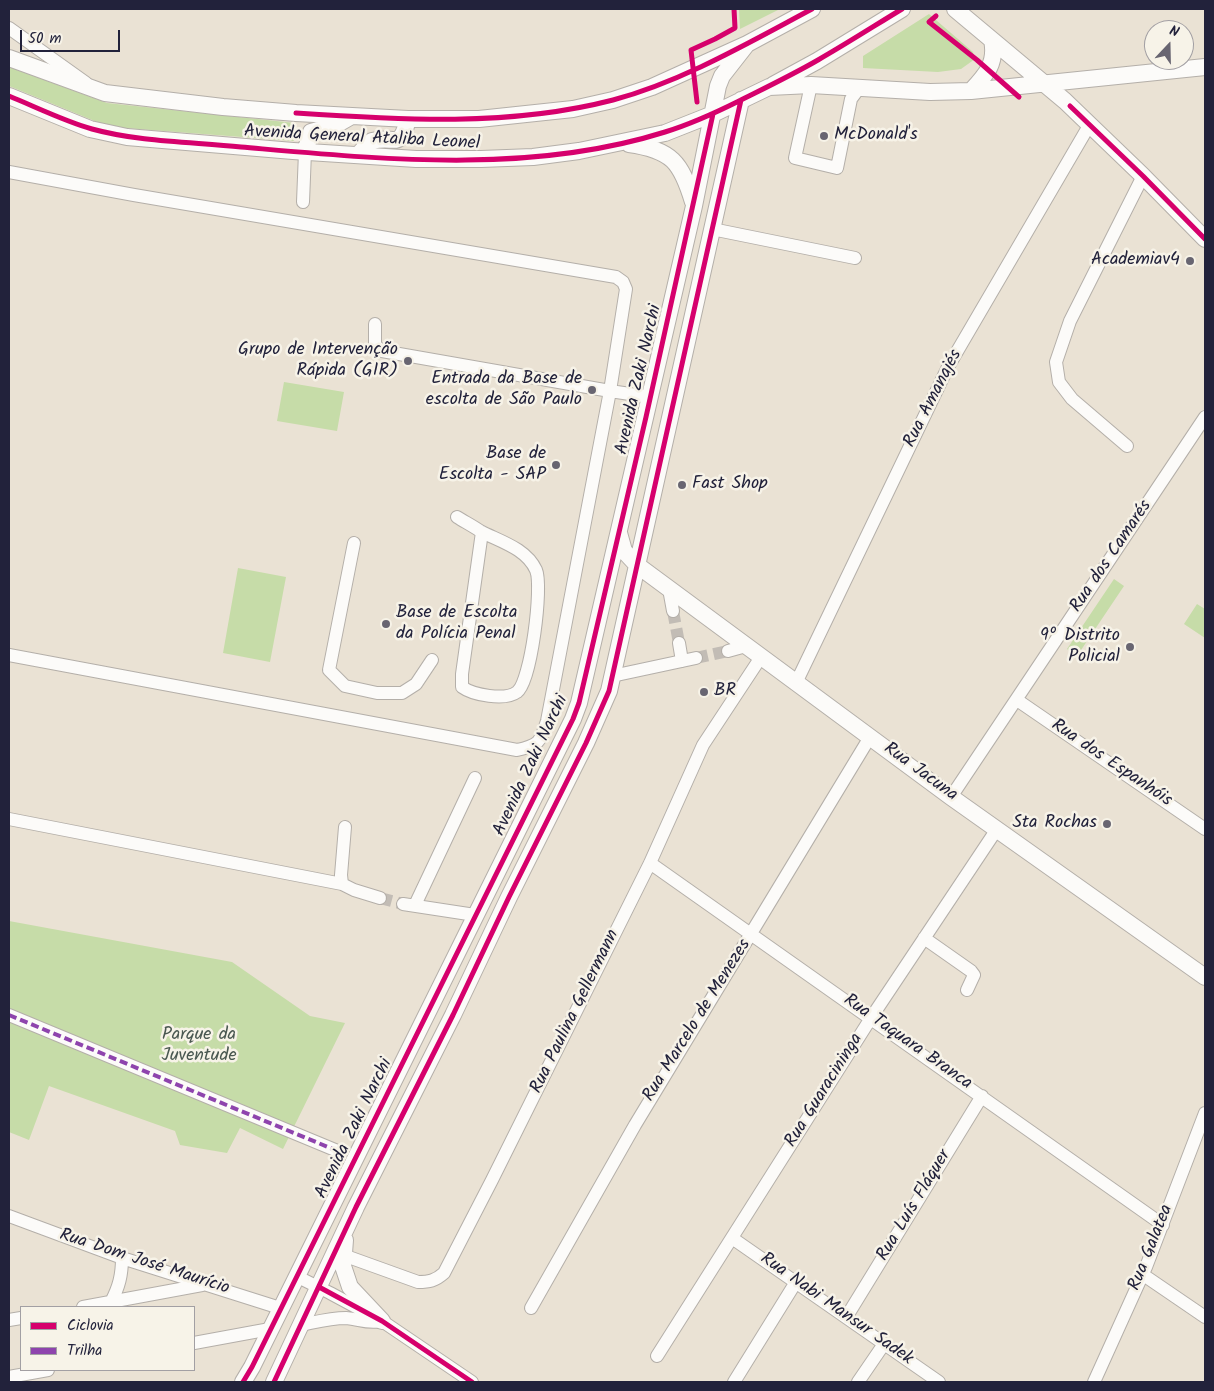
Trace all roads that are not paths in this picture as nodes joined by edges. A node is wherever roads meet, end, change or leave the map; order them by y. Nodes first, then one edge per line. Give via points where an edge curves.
1 (812, 9) edge
2 (902, 9) edge
3 (955, 9) edge
4 (9, 28) edge
5 (992, 40) junction
6 (747, 44) junction
7 (9, 58) edge
8 (1205, 67) edge
9 (1044, 83) junction
10 (811, 85) junction
11 (768, 87) junction
12 (860, 87) junction
13 (92, 89) junction
14 (971, 91) junction
15 (9, 96) edge
16 (741, 100) junction
17 (713, 114) junction
18 (352, 116) junction
19 (408, 119) junction
20 (1090, 124) junction
21 (622, 143) junction
22 (305, 152) junction
23 (358, 155) junction
24 (9, 172) edge
25 (1143, 176) junction
26 (303, 202) dead end
27 (694, 206) junction
28 (712, 229) junction
29 (1205, 240) edge
30 (855, 258) dead end
31 (375, 324) dead end
32 (610, 391) junction
33 (650, 397) junction
34 (1205, 417) edge
35 (1127, 446) dead end
36 (457, 517) dead end
37 (482, 532) junction
38 (619, 532) junction
39 (354, 543) dead end
40 (638, 565) junction
41 (669, 589) junction
42 (673, 611) tunnel mouth
43 (679, 644) tunnel mouth
44 (746, 646) junction
45 (728, 651) tunnel mouth
46 (9, 655) edge
47 (761, 657) junction
48 (696, 658) tunnel mouth
49 (432, 660) dead end
50 (682, 661) junction
51 (612, 676) junction
52 (796, 683) junction
53 (1017, 700) junction
54 (870, 737) junction
55 (475, 778) dead end
56 (951, 797) junction
57 (9, 819) edge
58 (345, 827) dead end
59 (997, 829) junction
60 (1205, 829) edge
61 (650, 863) junction
62 (342, 884) junction
63 (380, 898) tunnel mouth
64 (475, 915) junction
65 (751, 935) junction
66 (924, 938) junction
67 (1205, 977) edge
68 (967, 990) dead end
69 (9, 1015) edge
70 (871, 1018) junction
71 (982, 1096) junction
72 (1205, 1113) edge
73 (340, 1152) dead end
74 (9, 1216) edge
75 (1162, 1225) junction
76 (343, 1234) junction
77 (732, 1238) junction
78 (343, 1255) junction
79 (122, 1258) junction
80 (1142, 1274) junction
81 (296, 1276) junction
82 (796, 1282) junction
83 (205, 1285) junction
84 (319, 1287) junction
85 (111, 1302) junction
86 (89, 1306) edge
87 (280, 1308) junction
88 (531, 1308) dead end
89 (846, 1316) junction
90 (1205, 1318) edge
91 (382, 1321) junction
92 (301, 1325) junction
93 (270, 1329) junction
94 (195, 1343) edge
95 (884, 1344) junction
96 (657, 1356) dead end
97 (42, 1371) edge
98 (9, 1377) edge
99 (279, 1381) edge
100 (243, 1382) edge
101 (472, 1382) edge
102 (734, 1382) edge
103 (858, 1382) edge
104 (939, 1382) edge
105 (1094, 1382) edge

1 - 6 main road, Avenida General Ataliba Leonel
2 - 11 main road
3 - 5 main road
4 - 13 street, Avenida General Ataliba Leonel via 79,76
5 - 9 main road
5 - 14 main road via 992,64
6 - 17 main road, Avenida Zaki Narchi via 722,76
6 - 19 main road, Avenida General Ataliba Leonel via 652,87 613,100 564,110 479,120
7 - 13 main road, Avenida General Ataliba Leonel
8 - 9 main road, Avenida General Ataliba Leonel
9 - 14 main road, Avenida General Ataliba Leonel
9 - 20 main road
10 - 11 main road, Avenida General Ataliba Leonel
10 - 12 main road, Avenida General Ataliba Leonel
10 - 12 street via 794,158 837,168 850,99
11 - 16 main road, Avenida General Ataliba Leonel
12 - 14 main road, Avenida General Ataliba Leonel
13 - 18 main road, Avenida General Ataliba Leonel via 223,107
15 - 22 main road, Avenida General Ataliba Leonel via 90,129 127,137
16 - 17 main road, Avenida General Ataliba Leonel
16 - 28 main road, Avenida Zaki Narchi
17 - 21 main road, Avenida General Ataliba Leonel via 665,132
17 - 27 main road, Avenida Zaki Narchi
18 - 19 main road, Avenida General Ataliba Leonel
18 - 22 main road via 336,125 311,132
19 - 23 main road via 400,138 372,141
20 - 25 main road
20 - 52 street, Rua Amanajés via 948,367
21 - 23 main road, Avenida General Ataliba Leonel via 579,151 481,159
21 - 27 main road via 648,146 676,162 686,177
22 - 23 main road, Avenida General Ataliba Leonel
22 - 26 street
24 - 32 street via 616,277 624,282 626,289
25 - 29 main road
25 - 35 street via 1070,321 1056,362 1059,382 1072,399
27 - 33 main road, Avenida Zaki Narchi
28 - 30 street
28 - 40 main road, Avenida Zaki Narchi
31 - 32 street via 375,345 382,351
32 - 33 street
32 - 46 street via 547,721 543,735 534,746 517,750
33 - 38 main road, Avenida Zaki Narchi
34 - 53 street, Rua dos Camarés
36 - 37 street
37 - 37 street via 525,556 535,569 538,581 533,648 524,683 518,692 506,696 469,692 462,687
38 - 40 main road, Rua Jacuna via 624,551
38 - 64 main road, Avenida Zaki Narchi via 576,711
39 - 49 street via 329,670 345,686 377,693 402,693 416,684
40 - 41 main road, Rua Jacuna
40 - 51 main road, Avenida Zaki Narchi
41 - 42 street
41 - 44 main road, Rua Jacuna
43 - 50 street
44 - 45 street
44 - 47 main road, Rua Jacuna
47 - 52 main road, Rua Jacuna
47 - 61 street, Rua Paulina Gellermann via 703,745
48 - 50 street
50 - 51 street
51 - 76 main road, Avenida Zaki Narchi via 609,691 586,744
52 - 54 main road, Rua Jacuna
53 - 56 street, Rua dos Camarés
53 - 60 street, Rua dos Espanhóis
54 - 56 main road, Rua Jacuna
54 - 65 street, Rua Marcelo de Menezes
55 - 64 street via 409,904
56 - 59 main road, Rua Jacuna
57 - 62 street
58 - 62 street
59 - 66 street, Rua Guaracininga
59 - 67 main road, Rua Jacuna
61 - 65 street, Rua Taquara Branca
61 - 78 street, Rua Paulina Gellermann via 444,1273 437,1280 418,1282
62 - 63 street
64 - 81 main road, Avenida Zaki Narchi
65 - 70 street, Rua Taquara Branca
65 - 88 street, Rua Marcelo de Menezes via 635,1124
66 - 68 street via 972,972 974,975
66 - 70 street, Rua Guaracininga
69 - 73 street
70 - 71 street, Rua Taquara Branca
70 - 77 street, Rua Guaracininga
71 - 75 street, Rua Taquara Branca
71 - 89 street, Rua Luís Fláquer
72 - 75 street, Rua Galatea
74 - 79 street, Rua Dom José Maurício
75 - 80 street, Rua Galatea
76 - 78 main road
76 - 84 main road, Avenida Zaki Narchi
77 - 82 street, Rua Nabi Mansur Sadek
77 - 96 street, Rua Guaracininga
78 - 91 main road via 350,1287
79 - 83 street, Rua Dom José Maurício
79 - 85 street via 122,1274
80 - 90 street
80 - 105 street, Rua Galatea
81 - 84 street
81 - 87 main road, Avenida Zaki Narchi
82 - 89 street, Rua Nabi Mansur Sadek
82 - 102 street
83 - 85 street
83 - 87 street, Rua Dom José Maurício
84 - 91 street
84 - 92 main road, Avenida Zaki Narchi
85 - 86 street
87 - 93 main road, Avenida Zaki Narchi
89 - 95 street, Rua Nabi Mansur Sadek
91 - 92 street via 370,1323 331,1318
91 - 101 street
92 - 99 main road, Avenida Zaki Narchi
93 - 94 street
93 - 100 main road, Avenida Zaki Narchi
95 - 103 street
95 - 104 street, Rua Nabi Mansur Sadek
97 - 98 street

